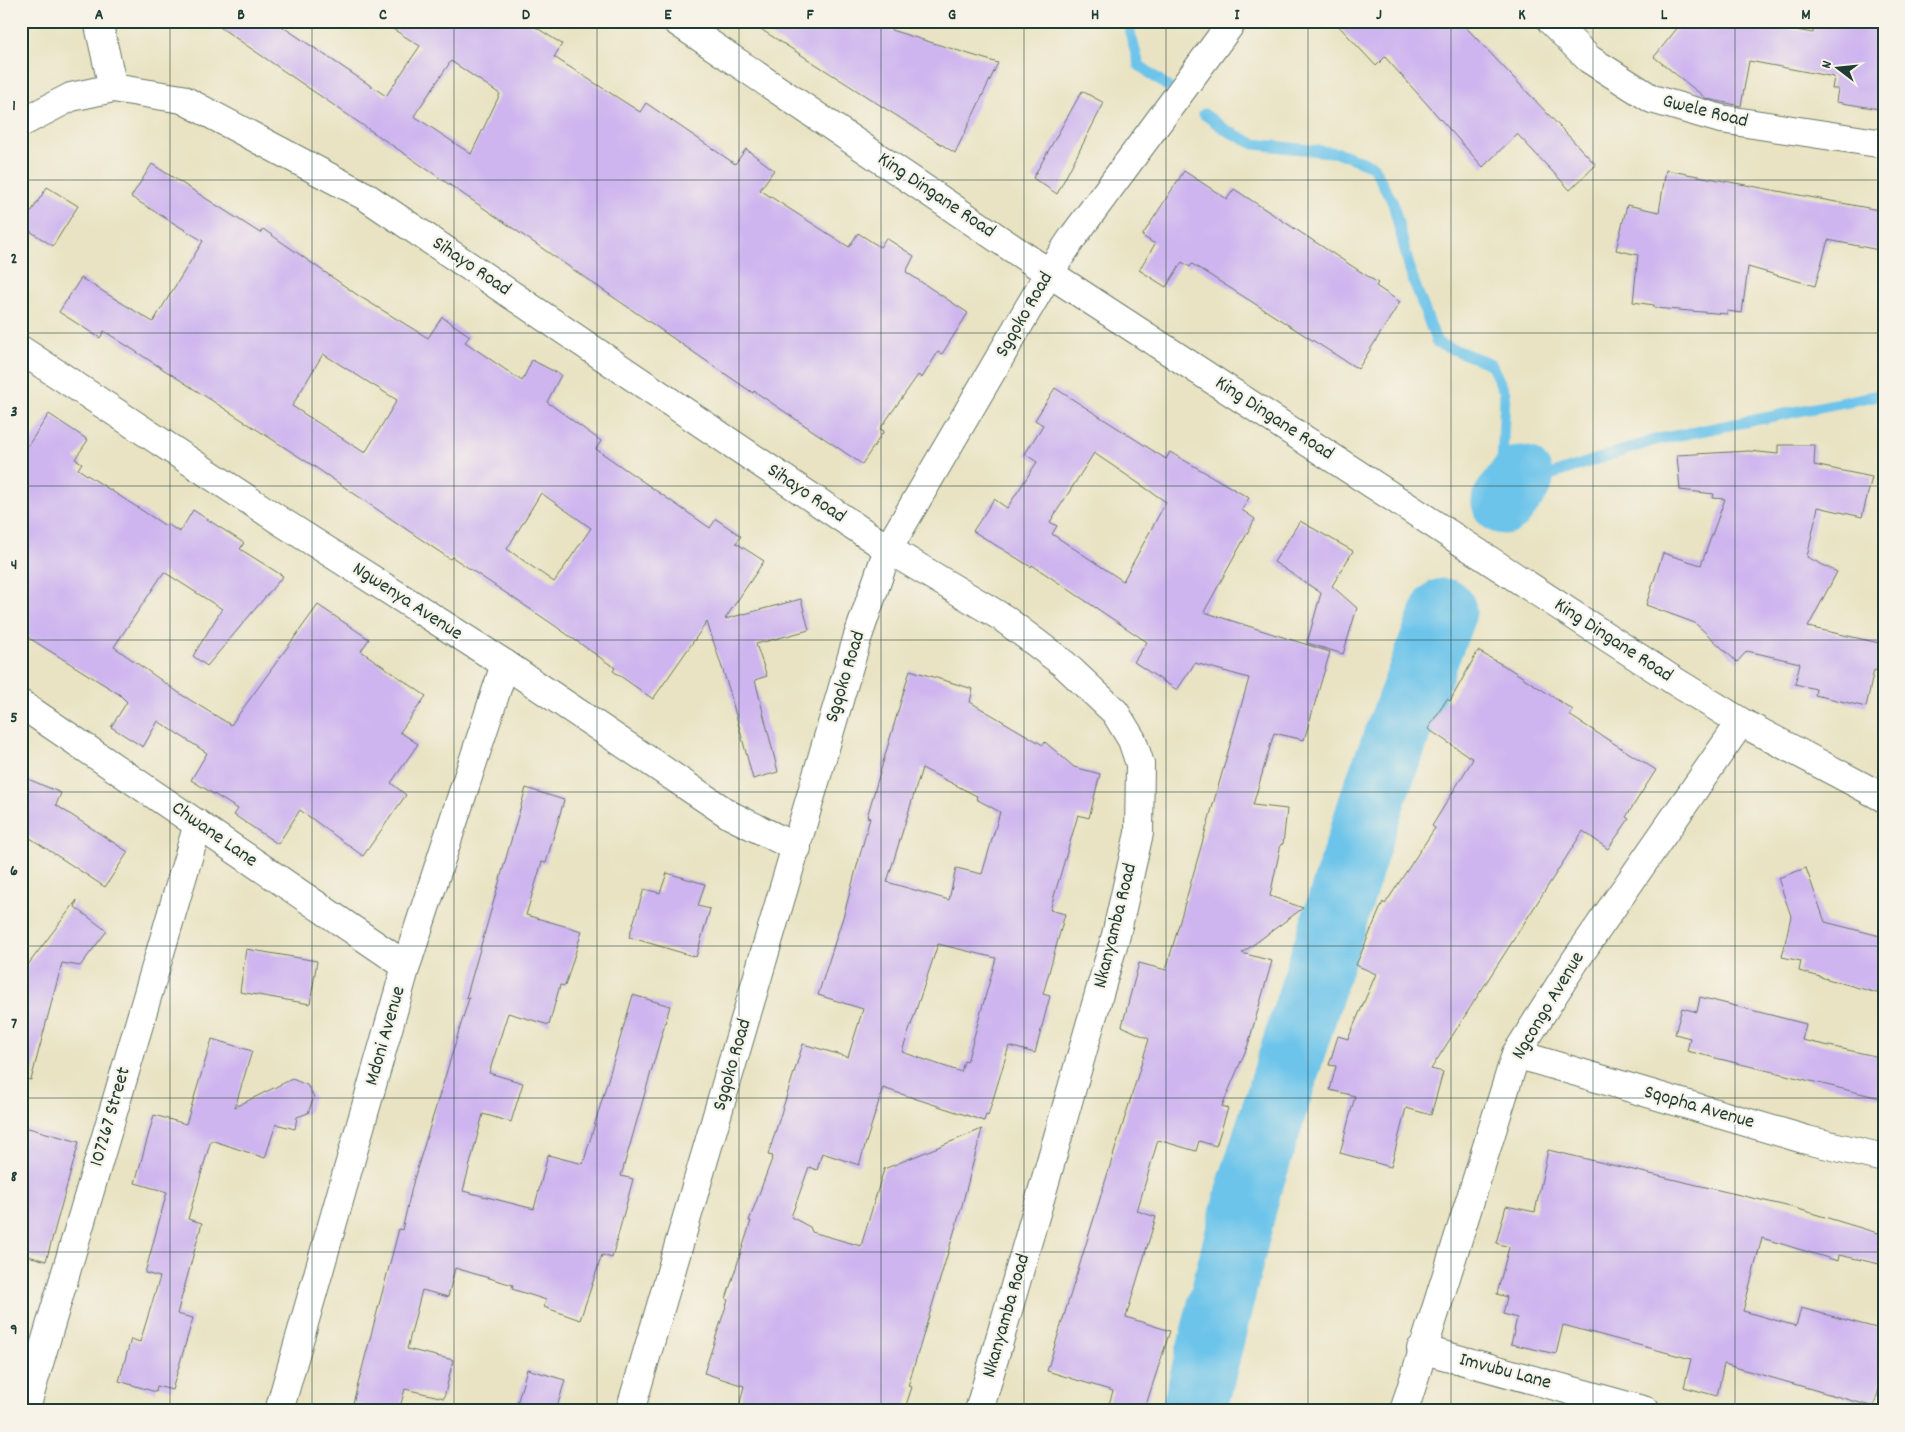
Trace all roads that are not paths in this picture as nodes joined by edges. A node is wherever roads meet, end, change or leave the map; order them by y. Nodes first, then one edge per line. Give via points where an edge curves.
1 (98, 21) edge
2 (676, 21) edge
3 (1233, 21) edge
4 (1551, 21) edge
5 (113, 88) junction
6 (21, 123) edge
7 (1884, 144) edge
8 (1050, 273) junction
9 (21, 350) edge
10 (888, 549) junction
11 (505, 664) junction
12 (21, 704) edge
13 (1741, 722) junction
14 (1884, 798) edge
15 (198, 824) junction
16 (797, 848) junction
17 (406, 966) junction
18 (1516, 1054) junction
19 (1884, 1158) edge
20 (1422, 1349) junction
21 (25, 1411) edge
22 (280, 1411) edge
23 (630, 1411) edge
24 (980, 1411) edge
25 (1404, 1411) edge
26 (1646, 1411) edge

1 - 5 street
2 - 8 street, King Dingane Road
3 - 8 street, Sgqoko Road via 1073,237
4 - 7 street, Gwele Road via 1589,59 1652,99 1721,118
5 - 6 street, Sihayo Road via 71,97
5 - 10 street, Sihayo Road via 182,99 365,196
8 - 10 street, Sgqoko Road
8 - 13 street, King Dingane Road
9 - 11 street, Ngwenya Avenue
10 - 16 street, Sgqoko Road via 857,639
10 - 24 street, Nkanyamba Road via 1003,618 1064,664 1115,712 1132,740 1140,764 1139,833 1116,935
11 - 16 street, Ngwenya Avenue via 730,815
11 - 17 street, Mdoni Avenue
12 - 15 street, Chwane Lane
13 - 14 street, King Dingane Road
13 - 18 street, Ngcongo Avenue via 1575,961
15 - 17 street, Chwane Lane
15 - 21 street, 107267 Street
16 - 23 street, Sgqoko Road
17 - 22 street, Mdoni Avenue
18 - 19 street, Sqopha Avenue via 1807,1140
18 - 20 street, Ngcongo Avenue
20 - 25 street, Ngcongo Avenue
20 - 26 street, Imvubu Lane

